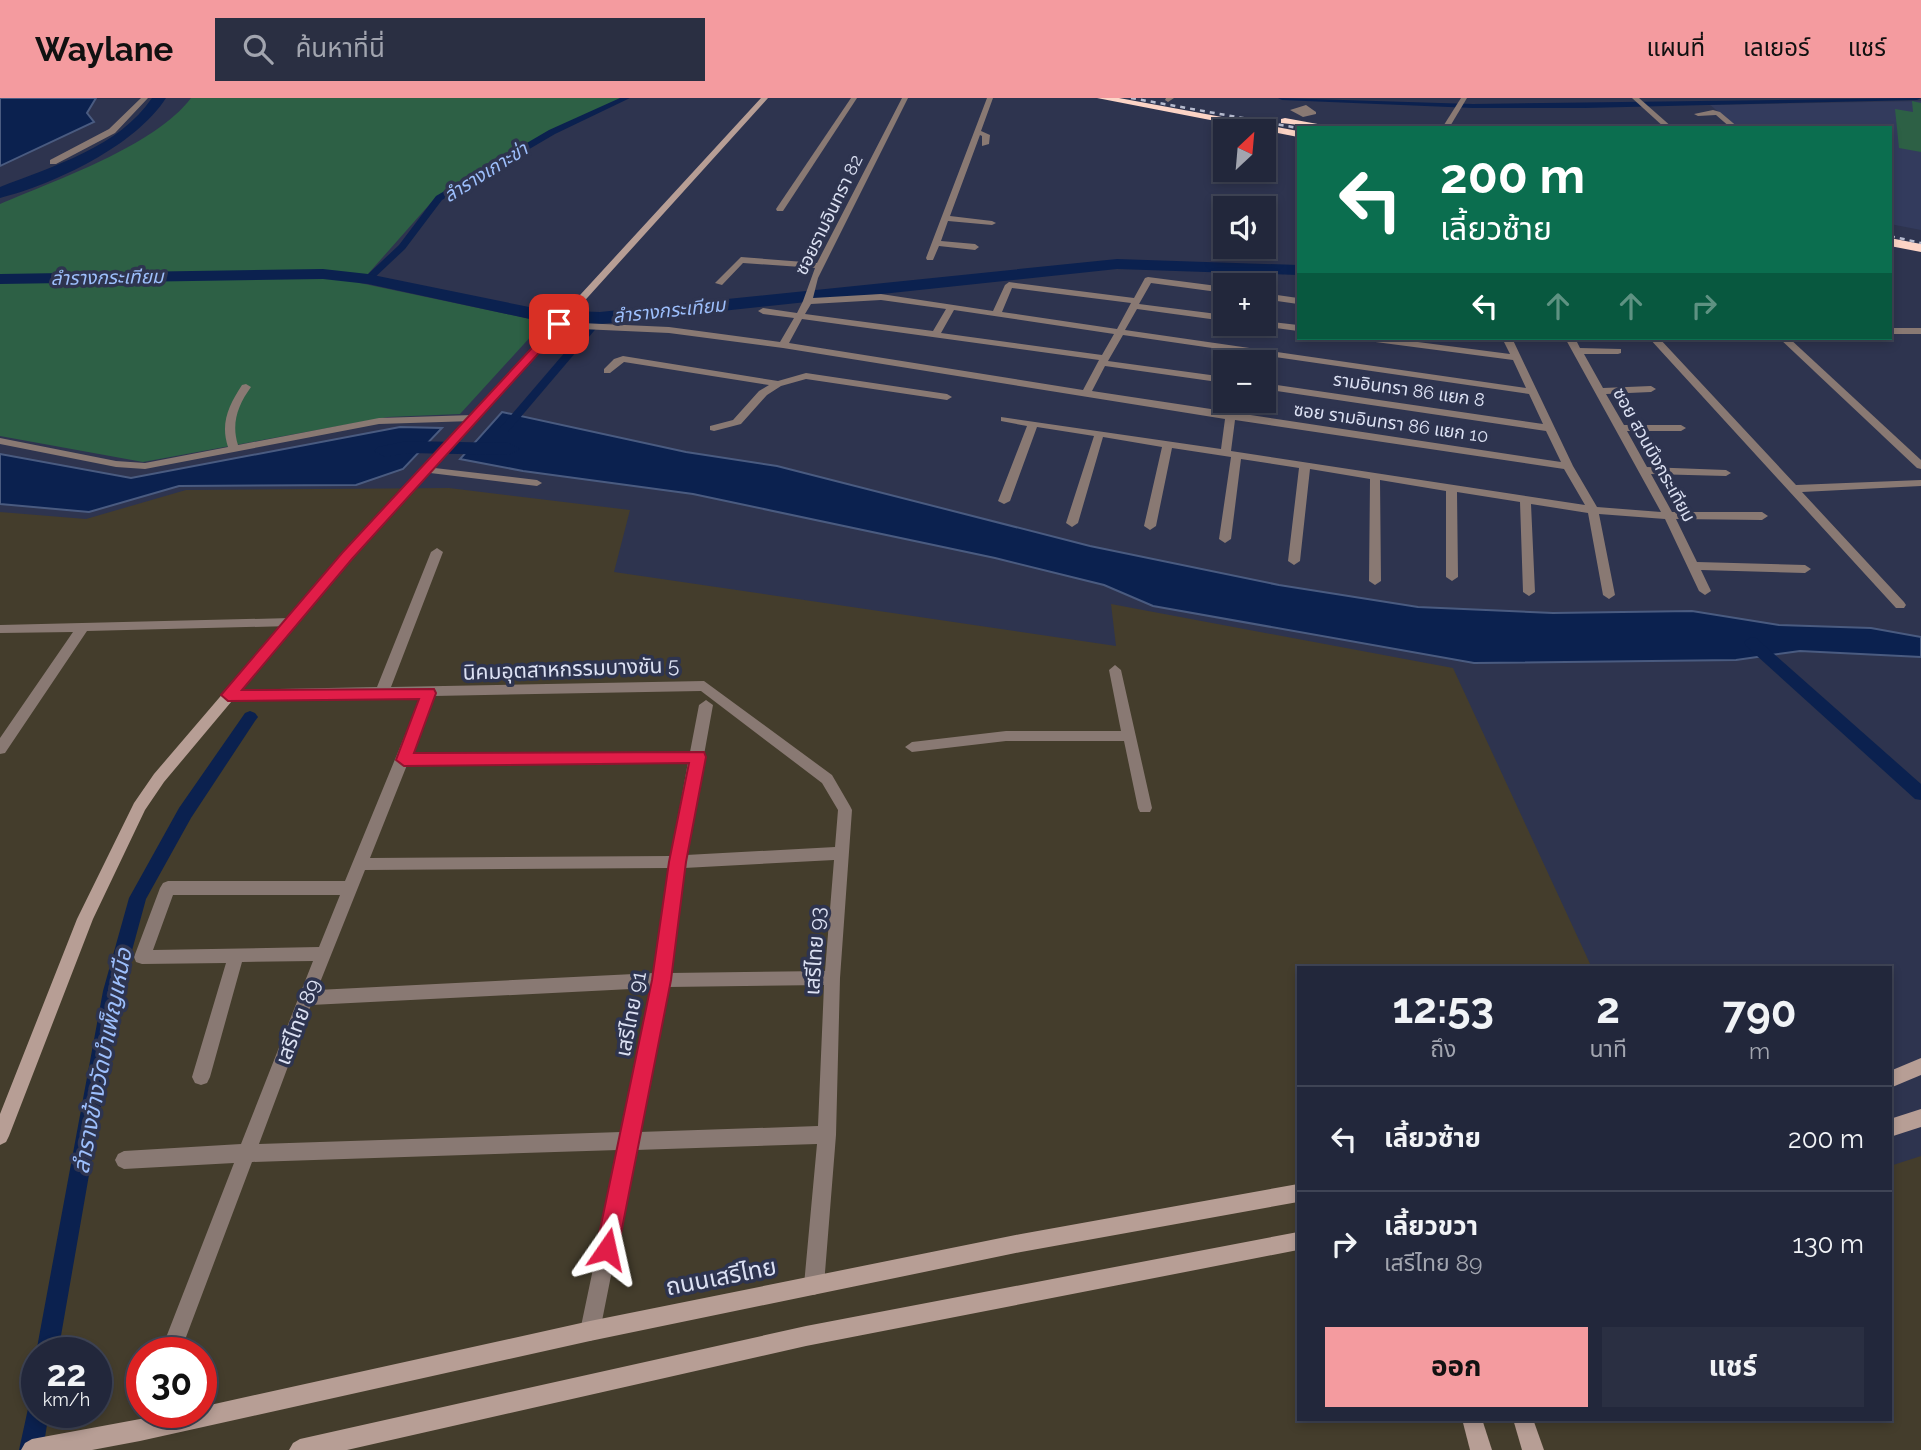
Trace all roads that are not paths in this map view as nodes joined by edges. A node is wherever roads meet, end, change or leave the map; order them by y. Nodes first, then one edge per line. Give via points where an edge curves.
1 (145, 98) edge
2 (765, 98) edge
3 (854, 98) edge
4 (905, 98) edge
5 (990, 98) edge
6 (1102, 98) edge
7 (1166, 99) edge
8 (1460, 102) edge
9 (1640, 103) edge
10 (1304, 111) edge
11 (1698, 114) dead end
12 (1714, 125) dead end
13 (1321, 126) edge
14 (1446, 126) edge
15 (1668, 126) edge
16 (1734, 126) edge
17 (976, 132) junction
18 (985, 144) dead end
19 (53, 162) dead end
20 (780, 209) dead end
21 (945, 218) junction
22 (992, 223) dead end
23 (1892, 230) edge
24 (1921, 236) edge
25 (1892, 242) edge
26 (936, 243) junction
27 (975, 247) dead end
28 (1921, 248) edge
29 (930, 258) dead end
30 (820, 266) junction
31 (719, 283) dead end
32 (1213, 288) edge
33 (1276, 297) edge
34 (1297, 300) edge
35 (808, 301) junction
36 (1137, 304) junction
37 (952, 306) junction
38 (763, 311) dead end
39 (998, 312) junction
40 (800, 315) junction
41 (1213, 316) edge
42 (561, 323) junction
43 (1276, 325) edge
44 (1297, 328) edge
45 (1892, 331) edge
46 (1921, 331) edge
47 (1119, 332) junction
48 (936, 334) junction
49 (1383, 340) edge
50 (1508, 340) edge
51 (1571, 340) edge
52 (1656, 340) edge
53 (1786, 340) edge
54 (783, 345) junction
55 (1577, 351) junction
56 (1618, 351) dead end
57 (1517, 358) junction
58 (1104, 361) junction
59 (890, 362) junction
60 (607, 371) dead end
61 (1213, 378) edge
62 (778, 384) junction
63 (878, 386) junction
64 (246, 387) dead end
65 (1276, 388) edge
66 (1651, 389) dead end
67 (1599, 391) junction
68 (1533, 392) junction
69 (1086, 393) junction
70 (947, 397) dead end
71 (1230, 416) junction
72 (1006, 419) dead end
73 (469, 423) junction
74 (1033, 424) junction
75 (714, 428) dead end
76 (1550, 428) junction
77 (1619, 428) junction
78 (1681, 428) dead end
79 (1099, 435) junction
80 (0, 441) edge
81 (1168, 444) junction
82 (234, 449) junction
83 (1231, 454) junction
84 (1305, 464) junction
85 (1568, 466) junction
86 (1921, 466) edge
87 (428, 467) junction
88 (1642, 470) junction
89 (1726, 473) dead end
90 (1375, 475) junction
91 (1921, 482) edge
92 (537, 484) dead end
93 (1451, 487) junction
94 (1794, 489) junction
95 (1525, 499) junction
96 (1004, 500) dead end
97 (1592, 510) junction
98 (1668, 514) junction
99 (1762, 516) dead end
100 (1072, 523) dead end
101 (1150, 526) dead end
102 (1225, 539) dead end
103 (437, 552) dead end
104 (1294, 561) dead end
105 (1693, 566) junction
106 (1805, 569) dead end
107 (1452, 577) dead end
108 (1375, 581) dead end
109 (1705, 591) dead end
110 (1529, 592) dead end
111 (1609, 595) dead end
112 (1900, 605) dead end
113 (291, 622) junction
114 (83, 627) junction
115 (0, 629) edge
116 (1115, 670) dead end
117 (704, 686) joint
118 (429, 693) junction
119 (228, 695) junction
120 (381, 695) junction
121 (706, 705) dead end
122 (1128, 736) junction
123 (912, 747) dead end
124 (0, 748) edge
125 (698, 757) junction
126 (404, 760) junction
127 (1145, 808) dead end
128 (843, 853) junction
129 (677, 862) junction
130 (359, 864) junction
131 (352, 887) junction
132 (325, 954) junction
133 (236, 956) junction
134 (832, 978) junction
135 (661, 980) junction
136 (306, 998) junction
137 (1921, 1066) edge
138 (201, 1077) dead end
139 (1892, 1079) edge
140 (1921, 1118) edge
141 (1892, 1127) edge
142 (827, 1135) junction
143 (0, 1136) edge
144 (629, 1140) junction
145 (247, 1153) junction
146 (124, 1160) dead end
147 (1297, 1193) edge
148 (1297, 1241) edge
149 (1278, 1244) junction
150 (1297, 1248) edge
151 (814, 1285) junction
152 (590, 1331) junction
153 (176, 1337) edge
154 (217, 1407) edge
155 (1473, 1421) edge
156 (1523, 1421) edge
157 (126, 1427) edge
158 (40, 1449) edge
159 (300, 1450) edge
160 (1481, 1450) edge
161 (1533, 1450) edge

1 - 19 street via 111,131
2 - 42 street
3 - 20 street
4 - 30 street, ซอยรามอินทรา 82
5 - 17 street
6 - 10 highway
7 - 10 highway via 1287,121
8 - 14 street
9 - 15 street
10 - 13 highway
11 - 16 street via 1716,112
12 - 16 street
17 - 18 street via 986,135
17 - 21 street
21 - 22 street
21 - 26 street
23 - 24 highway
25 - 28 highway
26 - 27 street
26 - 29 street
30 - 31 street via 741,260
30 - 35 street, ซอยรามอินทรา 82
32 - 36 street via 1148,280
33 - 34 street
35 - 37 street via 881,297
35 - 40 street, ซอยรามอินทรา 82
36 - 39 street via 1009,285
36 - 41 street
36 - 47 street
37 - 39 street
37 - 48 street
38 - 40 street
39 - 47 street
40 - 48 street
40 - 54 street, ซอยรามอินทรา 82
42 - 54 street, ซอย รามอินทรา 86 แยก 10 via 669,330
42 - 73 street
43 - 44 street
45 - 46 street
47 - 58 street
47 - 68 street
48 - 58 street
49 - 57 street
50 - 57 street
51 - 55 street, ซอย สวนบึงกระเทียม
52 - 94 street
53 - 86 street
54 - 59 street, ซอย รามอินทรา 86 แยก 10
55 - 56 street
55 - 67 street, ซอย สวนบึงกระเทียม
57 - 68 street
58 - 61 street
58 - 69 street
59 - 63 street
59 - 69 street, ซอย รามอินทรา 86 แยก 10
60 - 62 street via 623,359
62 - 63 street via 806,376
62 - 75 street via 757,399 742,419
63 - 70 street
64 - 82 street via 228,420
65 - 76 street, รามอินทรา 86 แยก 8
66 - 67 street
67 - 77 street, ซอย สวนบึงกระเทียม
68 - 76 street
69 - 71 street, ซอย รามอินทรา 86 แยก 10
71 - 83 street
71 - 85 street, ซอย รามอินทรา 86 แยก 10
72 - 74 street
73 - 82 street via 379,421
73 - 87 street
74 - 79 street
74 - 96 street
76 - 85 street
77 - 78 street
77 - 88 street, ซอย สวนบึงกระเทียม
79 - 81 street
79 - 100 street
80 - 82 street via 130,467
81 - 83 street
81 - 101 street
83 - 84 street
83 - 102 street
84 - 90 street
84 - 104 street
85 - 97 street
87 - 92 street
87 - 113 street
88 - 89 street
88 - 98 street, ซอย สวนบึงกระเทียม
90 - 93 street
90 - 108 street
91 - 94 street
93 - 95 street
93 - 107 street
94 - 112 street
95 - 97 street
95 - 110 street
97 - 98 street
97 - 111 street
98 - 99 street
98 - 105 street, ซอย สวนบึงกระเทียม
103 - 120 street
105 - 106 street
105 - 109 street, ซอย สวนบึงกระเทียม
113 - 114 street
113 - 119 street
114 - 115 street
114 - 124 street
116 - 122 street
117 - 118 street, นิคมอุตสาหกรรมบางชัน 5
117 - 128 street, เสรีไทย 93 via 827,779 845,810
118 - 120 street, นิคมอุตสาหกรรมบางชัน 5
118 - 126 street, เสรีไทย 89
119 - 120 street, นิคมอุตสาหกรรมบางชัน 5
119 - 143 street via 139,807 85,919
121 - 125 street, เสรีไทย 91
122 - 123 street via 1006,736
122 - 127 street
125 - 126 street
125 - 129 street, เสรีไทย 91
126 - 130 street, เสรีไทย 89
128 - 129 street
128 - 134 street, เสรีไทย 93
129 - 130 street
129 - 135 street, เสรีไทย 91
130 - 131 street, เสรีไทย 89
131 - 132 street, เสรีไทย 89
131 - 133 street via 168,888 142,957
132 - 133 street
132 - 136 street, เสรีไทย 89
133 - 138 street
134 - 135 street
134 - 142 street, เสรีไทย 93
135 - 136 street
135 - 144 street, เสรีไทย 91
136 - 145 street, เสรีไทย 89
137 - 139 street
140 - 141 street
142 - 144 street
142 - 151 street, เสรีไทย 93
144 - 145 street
144 - 152 street, เสรีไทย 91
145 - 146 street
145 - 153 street, เสรีไทย 89
147 - 151 street, ถนนเสรีไทย
148 - 149 street
149 - 150 street
149 - 159 street via 806,1336
151 - 152 street, ถนนเสรีไทย
152 - 154 street, ถนนเสรีไทย
155 - 160 street
156 - 161 street
157 - 158 street, ถนนเสรีไทย

